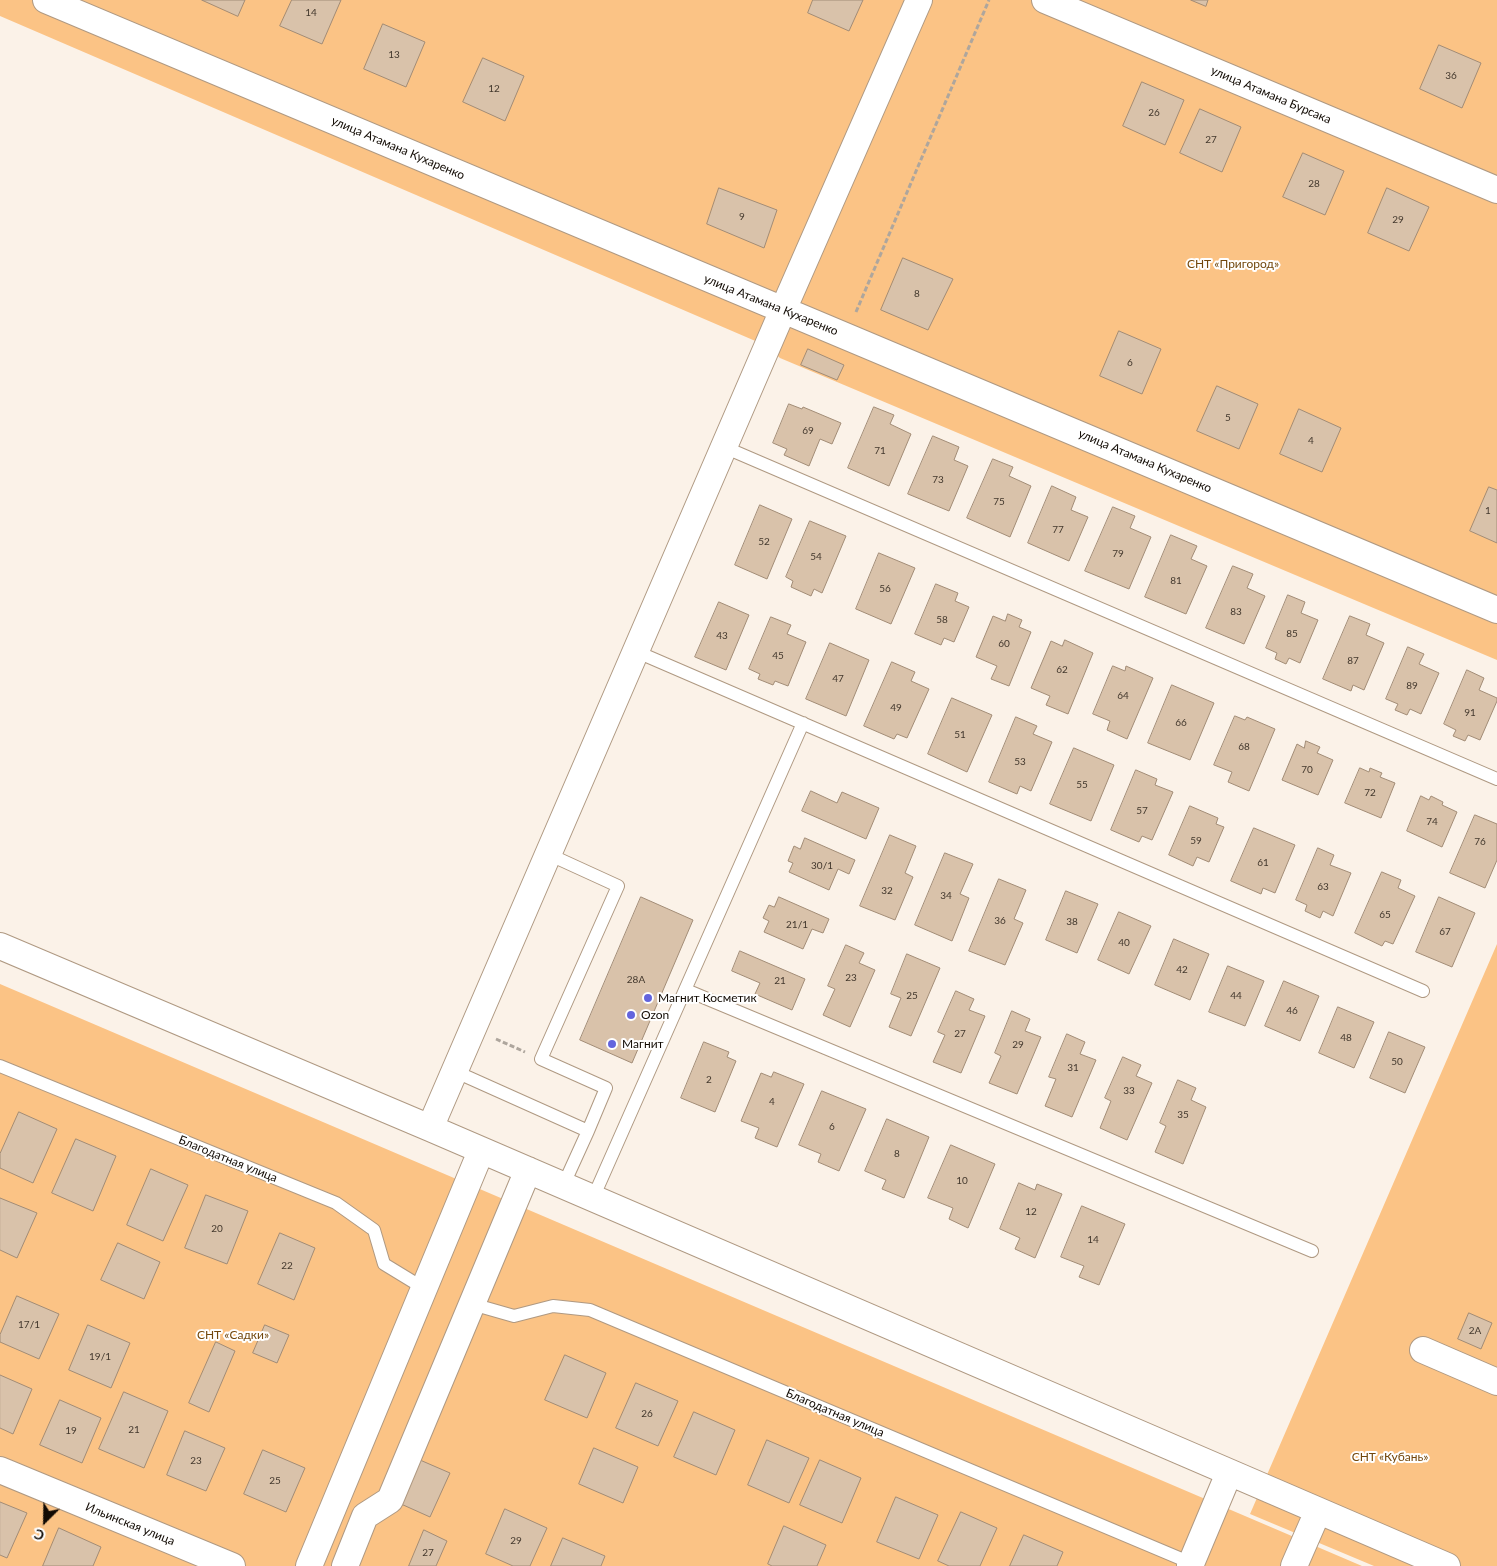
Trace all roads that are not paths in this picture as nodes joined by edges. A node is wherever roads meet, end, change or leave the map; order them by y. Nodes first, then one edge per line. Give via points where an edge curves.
1 (46, 0) edge
2 (919, 0) edge
3 (1045, 0) edge
4 (1497, 190) edge
5 (782, 310) junction
6 (724, 446) junction
7 (1497, 610) edge
8 (635, 651) junction
9 (803, 724) junction
10 (1497, 779) edge
11 (548, 854) junction
12 (0, 946) edge
13 (686, 990) junction
14 (1423, 991) dead end
15 (0, 1066) edge
16 (454, 1071) junction
17 (430, 1128) junction
18 (588, 1130) junction
19 (482, 1151) junction
20 (528, 1170) junction
21 (563, 1186) junction
22 (593, 1198) junction
23 (1312, 1251) dead end
24 (424, 1289) junction
25 (472, 1304) junction
26 (1423, 1350) dead end
27 (1497, 1382) edge
28 (0, 1470) edge
29 (1230, 1473) junction
30 (1318, 1511) junction
31 (1190, 1565) edge
32 (232, 1566) edge
33 (309, 1566) edge
34 (345, 1566) edge
35 (1294, 1566) edge
36 (1447, 1566) edge

1 - 5 street, улица Атамана Кухаренко
2 - 5 street
3 - 4 street, улица Атамана Бурсака
5 - 6 street
5 - 7 street, улица Атамана Кухаренко
6 - 8 street
6 - 10 lane
8 - 9 lane
8 - 11 street
9 - 13 lane
9 - 14 lane
11 - 16 street
11 - 18 lane via 618,886 541,1059 606,1088
12 - 17 street
13 - 22 lane
13 - 23 lane
15 - 24 lane, Благодатная улица via 336,1203 374,1230 384,1264
16 - 17 street
16 - 18 lane
17 - 19 street
18 - 21 lane
19 - 20 street
19 - 24 street
20 - 21 street
20 - 25 street
21 - 22 street
22 - 29 street
24 - 33 street
25 - 31 lane, Благодатная улица via 514,1316 553,1306 590,1310
25 - 34 street via 390,1500 365,1516
26 - 27 street
28 - 32 street, Ильинская улица
29 - 30 street
29 - 31 street
30 - 35 street
30 - 36 street

